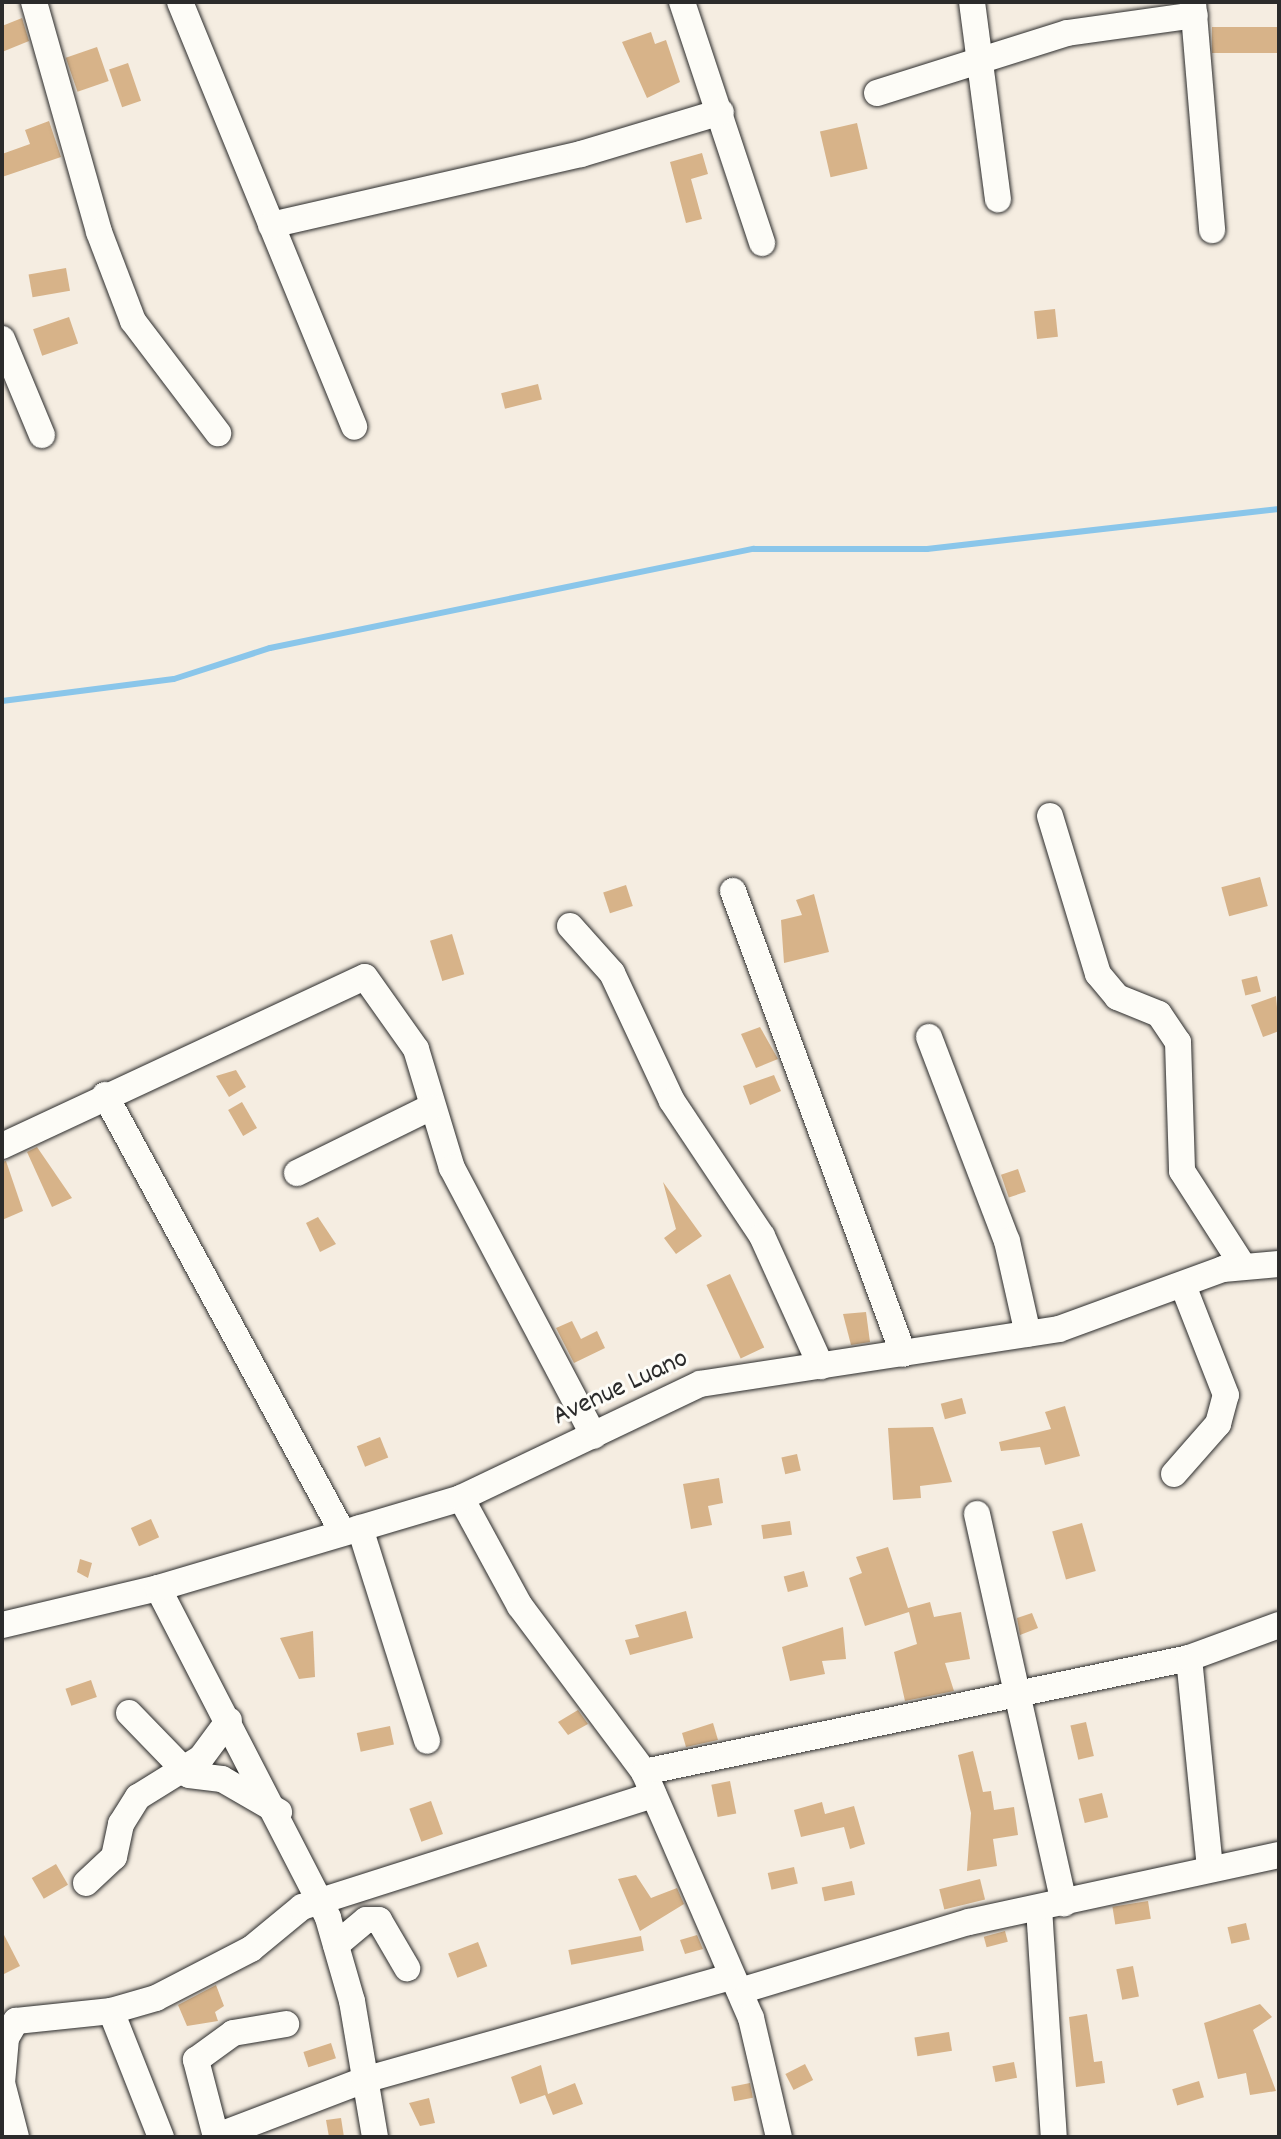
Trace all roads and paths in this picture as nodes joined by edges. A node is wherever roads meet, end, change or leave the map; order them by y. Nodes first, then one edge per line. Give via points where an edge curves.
1 (34, 2) edge
2 (180, 2) edge
3 (682, 2) edge
4 (972, 2) edge
5 (1194, 8) edge
6 (982, 64) junction
7 (877, 93) dead end
8 (721, 112) junction
9 (998, 199) dead end
10 (271, 225) junction
11 (1212, 230) dead end
12 (762, 243) dead end
13 (2, 339) edge
14 (354, 427) dead end
15 (218, 433) dead end
16 (42, 435) dead end
17 (1050, 816) dead end
18 (733, 891) dead end
19 (570, 926) dead end
20 (929, 1037) dead end
21 (105, 1095) junction
22 (431, 1107) junction
23 (2, 1146) edge
24 (297, 1173) dead end
25 (1279, 1264) edge
26 (1243, 1266) junction
27 (1184, 1288) junction
28 (1028, 1334) junction
29 (903, 1354) junction
30 (821, 1366) junction
31 (594, 1436) junction
32 (1174, 1474) dead end
33 (461, 1498) junction
34 (977, 1514) dead end
35 (351, 1530) junction
36 (158, 1588) junction
37 (5, 1618) edge
38 (1279, 1625) edge
39 (1189, 1658) junction
40 (1020, 1696) junction
41 (129, 1713) dead end
42 (229, 1720) junction
43 (427, 1741) dead end
44 (181, 1767) junction
45 (649, 1783) junction
46 (279, 1812) junction
47 (1279, 1855) edge
48 (1210, 1867) junction
49 (86, 1883) dead end
50 (320, 1900) junction
51 (1052, 1905) junction
52 (336, 1945) junction
53 (407, 1968) dead end
54 (735, 1984) junction
55 (111, 2011) junction
56 (15, 2014) edge
57 (286, 2024) dead end
58 (364, 2080) junction
59 (211, 2106) junction
60 (249, 2124) junction
61 (16, 2137) edge
62 (161, 2137) edge
63 (216, 2137) edge
64 (375, 2137) edge
65 (779, 2137) edge
66 (1054, 2137) edge

1 - 15 street via 99,232 133,321
2 - 10 street
3 - 8 street
4 - 6 street
5 - 6 street via 1067,33
5 - 11 street
6 - 7 street
6 - 9 street
8 - 10 street via 581,154
8 - 12 street
10 - 14 street
13 - 16 street
17 - 26 street via 1098,974 1117,997 1159,1014 1178,1042 1182,1171
18 - 29 street
19 - 30 street via 612,973 672,1101 762,1236
20 - 28 street via 1007,1241
21 - 22 street via 359,977 373,983 388,1019 412,1041
21 - 23 street
21 - 35 street
22 - 24 street
22 - 31 street via 452,1168
25 - 26 street, Avenue Luano
26 - 27 street, Avenue Luano
27 - 28 street, Avenue Luano
27 - 32 street via 1226,1395 1218,1424
28 - 29 street, Avenue Luano
29 - 30 street, Avenue Luano
30 - 31 street, Avenue Luano via 700,1384
31 - 33 street, Avenue Luano
33 - 35 street, Avenue Luano
33 - 45 street via 520,1606
34 - 40 street
35 - 36 street, Avenue Luano
35 - 43 street
36 - 37 street, Avenue Luano
36 - 42 street
38 - 39 street
39 - 40 street
39 - 48 street
40 - 45 street
40 - 51 street
41 - 44 street
42 - 44 street via 215,1745
42 - 46 street
44 - 46 street via 197,1780 222,1779
44 - 49 street via 127,1810 114,1857
45 - 50 street
45 - 54 street
46 - 50 street
47 - 48 street
48 - 51 street
50 - 52 street
50 - 55 street via 251,1949 156,1998
51 - 54 street
51 - 66 street
52 - 53 street via 366,1920 379,1920
52 - 58 street
54 - 58 street
54 - 65 street via 764,2060
55 - 56 street
55 - 62 street
56 - 61 street via 6,2038 3,2100
57 - 59 street via 233,2033 199,2057 196,2077
58 - 60 street
58 - 64 street
59 - 60 street
59 - 63 street
60 - 63 street

